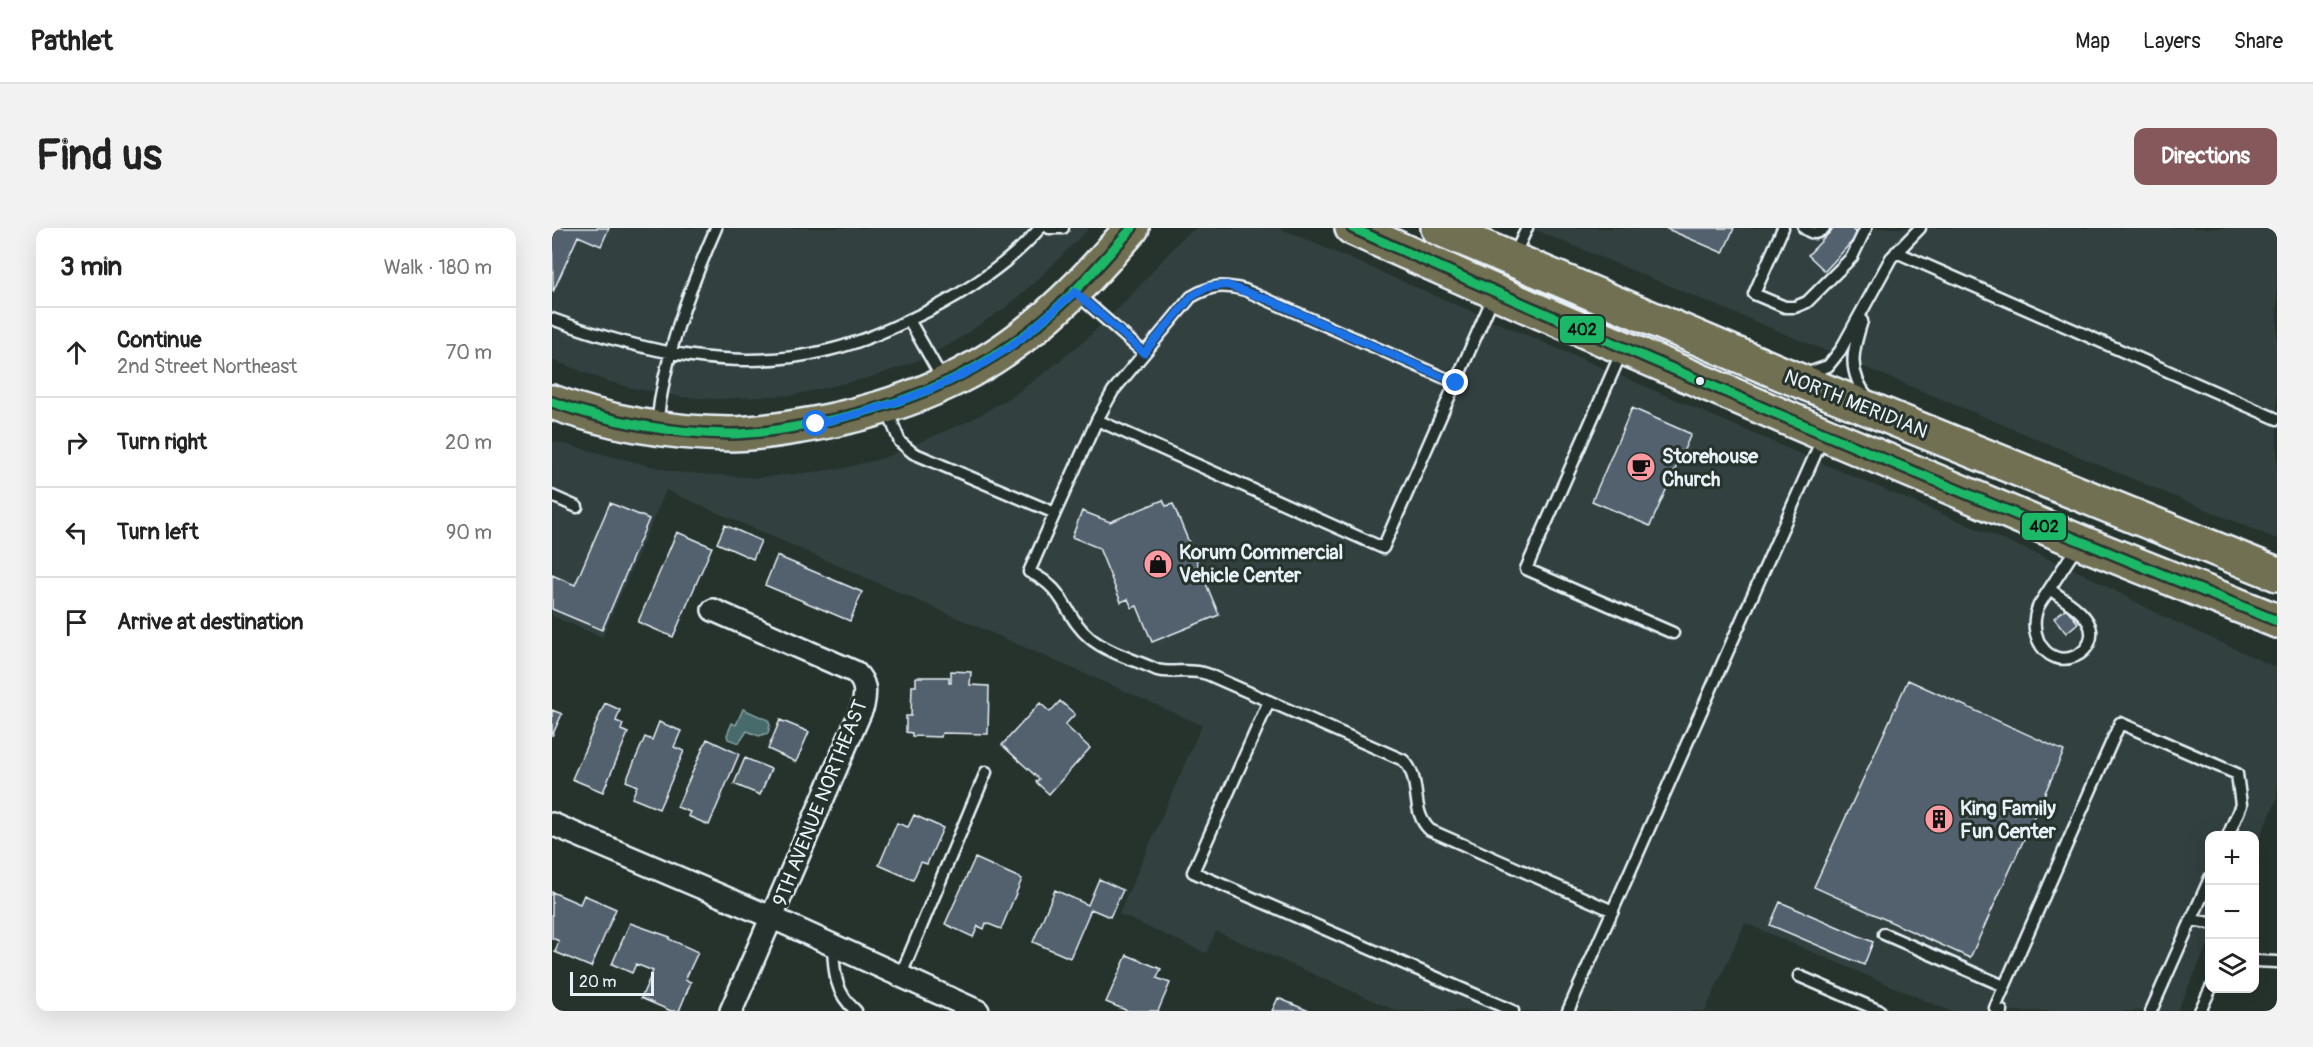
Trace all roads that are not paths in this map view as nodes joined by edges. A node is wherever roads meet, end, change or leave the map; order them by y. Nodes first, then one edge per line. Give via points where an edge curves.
1 (716, 228) edge
2 (1040, 228) edge
3 (1049, 228) edge
4 (1063, 228) edge
5 (1121, 228) edge
6 (1132, 228) edge
7 (1352, 228) edge
8 (1527, 228) edge
9 (1783, 228) edge
10 (1804, 228) edge
11 (1824, 228) edge
12 (1866, 228) edge
13 (1920, 228) edge
14 (1442, 229) edge
15 (1896, 252) junction
16 (1512, 259) junction
17 (1084, 282) junction
18 (1495, 292) junction
19 (1868, 300) junction
20 (552, 319) edge
21 (909, 320) junction
22 (1623, 348) junction
23 (670, 352) junction
24 (1144, 353) junction
25 (1783, 374) junction
26 (945, 383) junction
27 (1456, 383) junction
28 (552, 402) edge
29 (886, 407) junction
30 (1889, 418) junction
31 (2277, 419) edge
32 (1097, 420) junction
33 (656, 429) junction
34 (1824, 434) junction
35 (552, 496) edge
36 (577, 507) dead end
37 (1055, 513) junction
38 (2080, 542) junction
39 (2277, 574) edge
40 (2050, 589) junction
41 (713, 610) dead end
42 (2274, 621) edge
43 (1674, 633) dead end
44 (1269, 701) junction
45 (986, 772) dead end
46 (552, 824) edge
47 (2230, 831) edge
48 (2207, 885) edge
49 (1613, 911) junction
50 (773, 918) junction
51 (2191, 920) junction
52 (2205, 922) edge
53 (1884, 934) dead end
54 (833, 947) junction
55 (2259, 962) edge
56 (2277, 963) edge
57 (900, 976) junction
58 (1799, 976) dead end
59 (2004, 986) junction
60 (2209, 993) edge
61 (731, 1011) edge
62 (856, 1011) edge
63 (978, 1011) edge
64 (1513, 1011) edge
65 (1568, 1011) edge
66 (1880, 1011) edge
67 (2002, 1011) edge
68 (2151, 1011) edge
69 (2200, 1011) edge

1 - 23 lane
2 - 21 lane via 964,291
3 - 4 lane
5 - 17 main road
6 - 17 main road
7 - 18 main road, NORTH MERIDIAN
8 - 16 lane
9 - 12 lane via 1754,294 1785,307 1807,302 1852,257
10 - 11 lane via 1818,233
13 - 15 lane
14 - 16 main road, NORTH MERIDIAN
15 - 19 lane
15 - 31 lane
16 - 25 main road, NORTH MERIDIAN
17 - 24 lane
17 - 26 main road via 1018,340
18 - 22 main road, NORTH MERIDIAN
18 - 27 lane
19 - 25 lane via 1828,366 1807,374
19 - 30 lane via 1853,364 1859,387
20 - 23 lane via 590,333
21 - 23 lane via 880,334 799,357 726,360
21 - 26 lane
22 - 34 main road, NORTH MERIDIAN
22 - 43 lane via 1526,569
23 - 33 lane
24 - 27 lane via 1191,297 1208,287 1227,285
24 - 32 lane via 1113,391
25 - 30 main road, NORTH MERIDIAN
26 - 29 main road
27 - 32 lane via 1383,548
28 - 33 main road
29 - 33 main road via 772,431 732,434
29 - 37 lane via 900,442 913,453
30 - 39 main road, NORTH MERIDIAN
32 - 37 lane
34 - 38 main road, NORTH MERIDIAN
34 - 49 lane
35 - 36 lane
37 - 44 lane via 1029,572 1056,590 1091,639 1157,670 1197,671
38 - 40 lane
38 - 42 main road, NORTH MERIDIAN
40 - 40 lane via 2035,613 2036,636 2050,656 2069,659 2086,648 2091,633 2089,624
41 - 50 street, 9TH AVENUE NORTHEAST via 855,672 866,690 863,706
44 - 49 lane via 1403,760 1412,773 1421,819 1430,830
44 - 64 lane via 1193,872
45 - 57 lane
46 - 50 street
47 - 59 lane via 2241,806 2237,774 2120,723
48 - 51 lane
49 - 65 lane
50 - 54 street
50 - 61 street, 9TH AVENUE NORTHEAST
51 - 52 lane
51 - 68 lane
53 - 59 lane
54 - 57 street
54 - 62 lane via 840,992
55 - 56 lane
57 - 63 street
58 - 66 lane
59 - 67 lane via 1995,1008
60 - 69 lane

